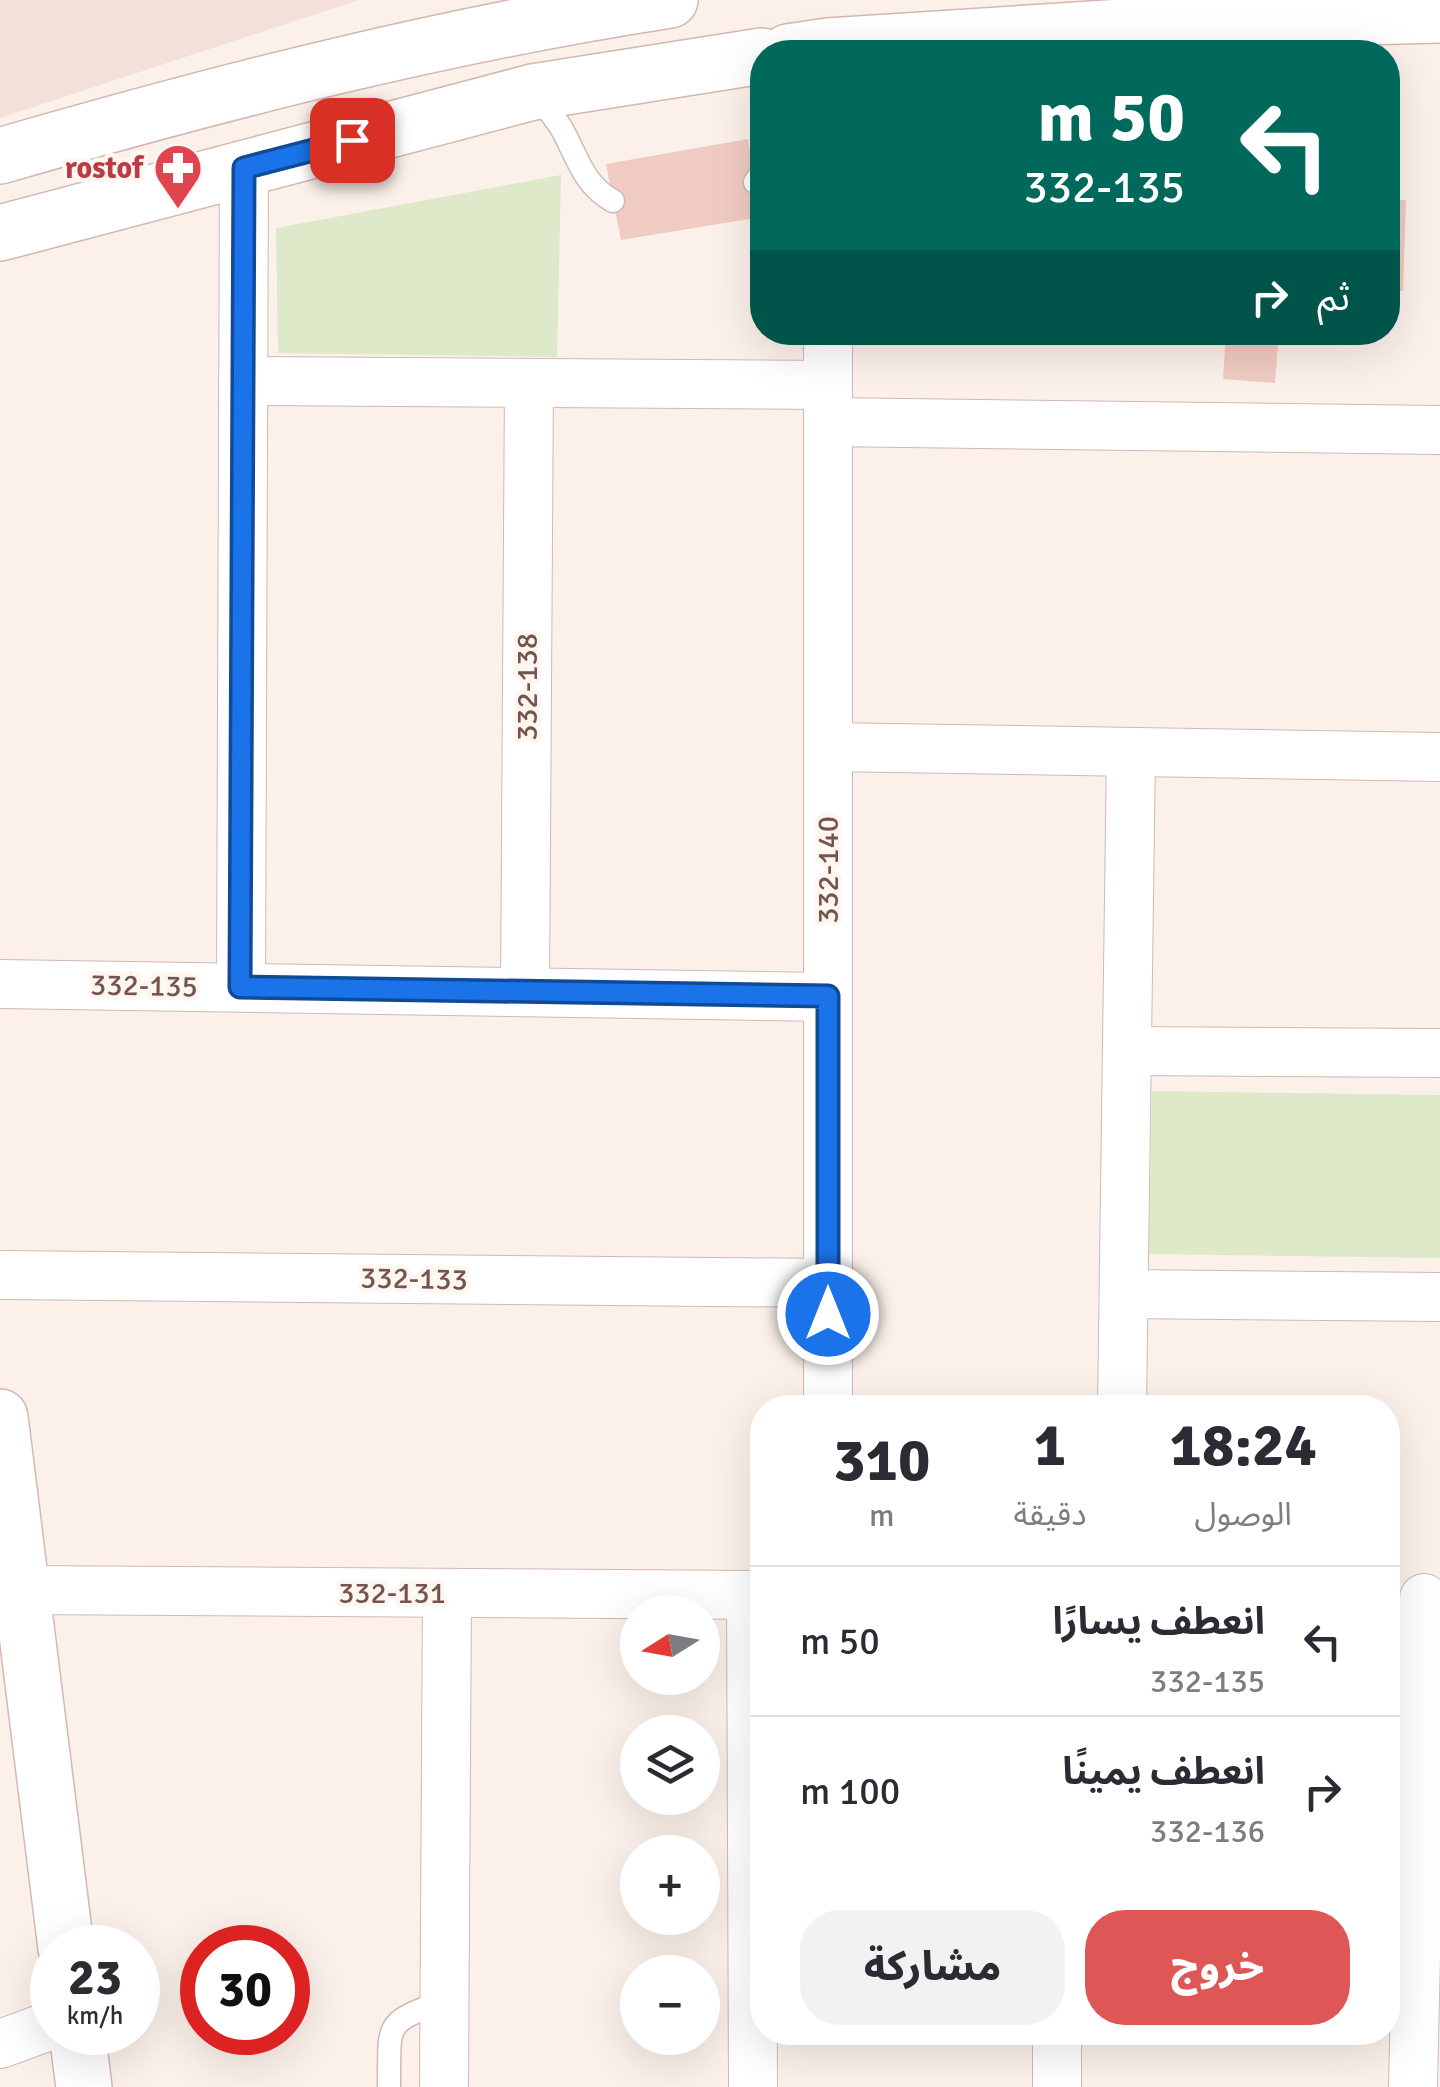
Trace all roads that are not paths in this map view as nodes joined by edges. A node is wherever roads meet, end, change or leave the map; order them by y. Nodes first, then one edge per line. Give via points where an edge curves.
1 (670, 0) edge
2 (1440, 16) edge
3 (948, 40) edge
4 (750, 58) edge
5 (533, 92) junction
6 (0, 156) edge
7 (244, 168) junction
8 (613, 201) dead end
9 (0, 233) edge
10 (828, 345) edge
11 (243, 381) junction
12 (529, 383) junction
13 (828, 404) junction
14 (1440, 430) edge
15 (828, 748) junction
16 (1131, 752) junction
17 (1440, 757) edge
18 (0, 984) edge
19 (240, 987) junction
20 (525, 992) junction
21 (828, 996) junction
22 (1127, 1052) junction
23 (1440, 1053) edge
24 (0, 1275) edge
25 (828, 1283) junction
26 (1124, 1294) junction
27 (1440, 1297) edge
28 (828, 1395) edge
29 (1122, 1395) edge
30 (0, 1418) edge
31 (22, 1590) junction
32 (446, 1593) junction
33 (750, 1595) edge
34 (1417, 1598) edge
35 (18, 1712) edge
36 (61, 1925) edge
37 (1402, 1929) edge
38 (444, 2002) junction
39 (30, 2034) edge
40 (0, 2044) edge
41 (754, 2045) edge
42 (1057, 2045) edge
43 (80, 2055) edge
44 (84, 2087) edge
45 (390, 2087) edge
46 (444, 2087) edge
47 (753, 2087) edge
48 (1057, 2087) edge
49 (1414, 2087) edge

1 - 6 main road via 339,63
2 - 3 main road via 1215,20
4 - 5 main road
5 - 7 main road
5 - 8 lane via 562,128 580,170
7 - 9 main road
7 - 11 street
10 - 13 street, 332-140
11 - 12 street
11 - 19 street
12 - 13 street
12 - 20 street, 332-138
13 - 14 street
13 - 15 street, 332-140
15 - 16 street
15 - 21 street, 332-140
16 - 17 street
16 - 22 street
18 - 19 street, 332-135
19 - 20 street, 332-135
20 - 21 street, 332-135
21 - 25 street, 332-140
22 - 23 street
22 - 26 street
24 - 25 street, 332-133
25 - 28 street, 332-140
26 - 27 street
26 - 29 street
30 - 31 main road
31 - 32 street, 332-131
31 - 35 main road
32 - 33 street, 332-131
32 - 38 street
34 - 37 street
35 - 36 main road
37 - 49 street
38 - 45 lane via 401,2016 390,2032
38 - 46 street
39 - 40 street
41 - 47 street
42 - 48 street
43 - 44 main road

